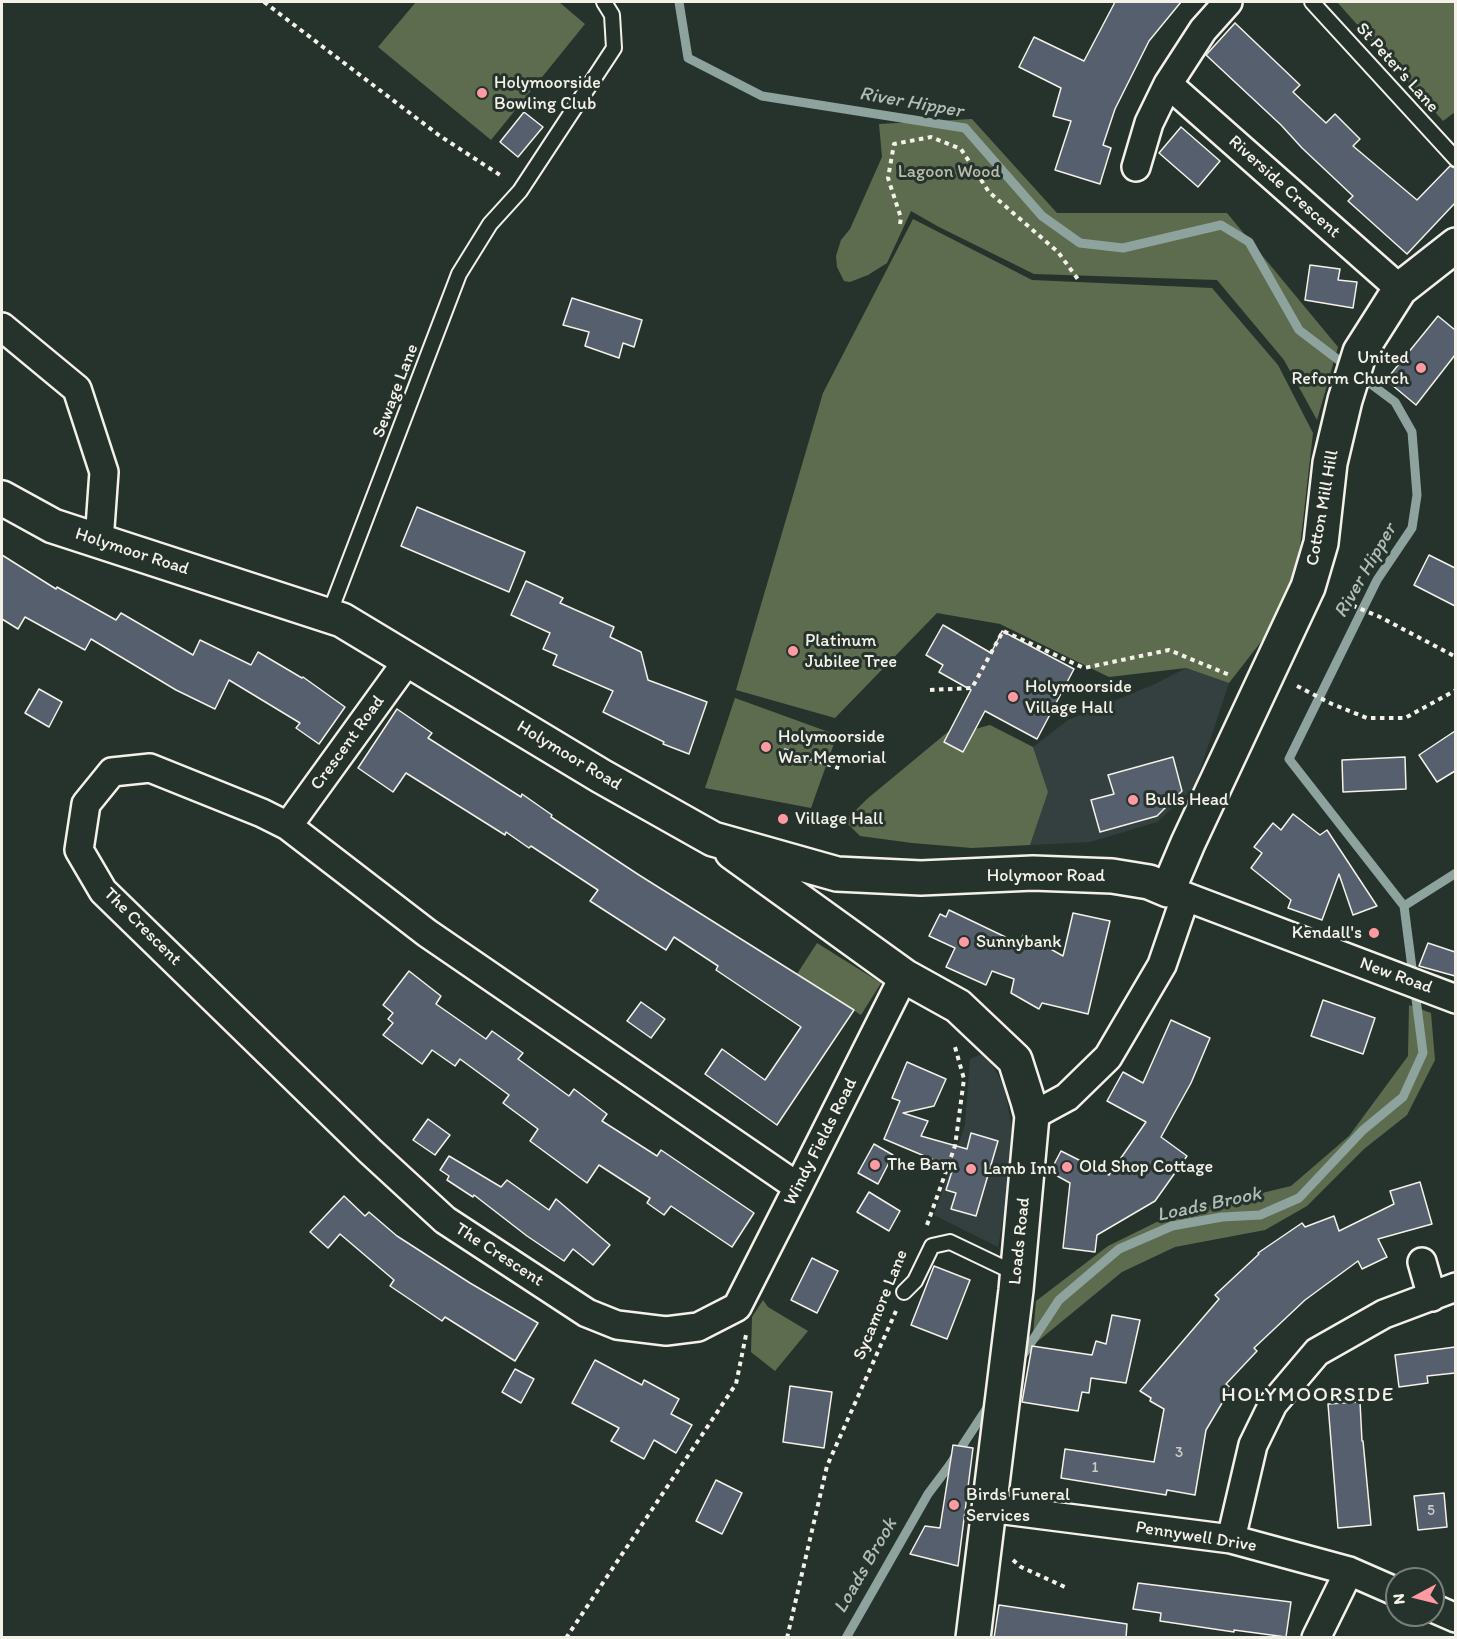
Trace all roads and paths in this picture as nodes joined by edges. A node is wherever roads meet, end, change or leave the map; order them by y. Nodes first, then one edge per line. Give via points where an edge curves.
1 (264, 2) edge
2 (604, 2) edge
3 (1228, 2) edge
4 (1312, 2) edge
5 (1168, 84) junction
6 (1455, 159) edge
7 (1136, 167) dead end
8 (520, 191) junction
9 (900, 224) dead end
10 (1455, 245) edge
11 (1080, 282) dead end
12 (1400, 289) junction
13 (2, 327) edge
14 (2, 498) edge
15 (99, 541) junction
16 (1308, 587) junction
17 (1344, 602) dead end
18 (1362, 610) junction
19 (328, 617) junction
20 (1455, 657) edge
21 (408, 660) junction
22 (1261, 687) junction
23 (1302, 688) dead end
24 (930, 690) dead end
25 (1455, 690) edge
26 (784, 750) dead end
27 (839, 768) dead end
28 (288, 826) junction
29 (714, 838) junction
30 (1176, 894) junction
31 (904, 976) junction
32 (1455, 999) edge
33 (953, 1038) dead end
34 (1032, 1116) junction
35 (798, 1187) junction
36 (924, 1235) dead end
37 (1422, 1262) dead end
38 (1017, 1274) junction
39 (904, 1292) joint
40 (1444, 1292) edge
41 (737, 1307) junction
42 (989, 1508) junction
43 (1230, 1539) junction
44 (1008, 1555) dead end
45 (1348, 1571) junction
46 (1065, 1587) dead end
47 (1385, 1587) edge
48 (566, 1638) edge
49 (787, 1638) edge
50 (973, 1638) edge
51 (1316, 1638) edge

1 - 8 path via 440,136
2 - 8 lane, Sewage Lane via 612,15 614,48
3 - 5 street via 1203,30
4 - 6 lane, St Peter's Lane
5 - 7 street via 1149,123
5 - 12 street, Riverside Crescent
8 - 19 lane, Sewage Lane via 490,224 459,274
9 - 11 path via 888,178 894,144 931,138 961,149 989,192 1058,252
10 - 12 street, Cotton Mill Hill
12 - 16 street, Cotton Mill Hill via 1359,352 1330,463 1321,543
13 - 15 street via 77,389 104,472
14 - 15 street, Holymoor Road via 53,526
15 - 19 street, Holymoor Road
16 - 18 path
16 - 22 street, Cotton Mill Hill
17 - 18 path
18 - 20 path
19 - 21 street, Holymoor Road via 342,620
21 - 28 street, Crescent Road
21 - 29 street, Holymoor Road via 601,776
22 - 24 path via 1169,650 1084,668 1003,631 972,688
22 - 30 street, Cotton Mill Hill via 1188,843
23 - 25 path via 1367,718 1405,718
26 - 27 path
28 - 35 street, The Crescent via 427,933
28 - 41 street, The Crescent via 150,768 112,772 86,804 79,850 103,891 445,1220 564,1299 617,1325 666,1330 698,1327
29 - 30 street, Holymoor Road via 837,874 921,878 1033,873 1112,876 1149,882
29 - 31 street
30 - 32 street, New Road
30 - 34 street via 1162,965 1108,1057 1067,1097
31 - 34 street via 958,1006 1015,1060
31 - 35 street, Windy Fields Road
33 - 36 path, Sycamore Lane via 964,1079 955,1146
34 - 38 street, Loads Road
35 - 41 street, Windy Fields Road
37 - 40 street
38 - 39 lane via 950,1242 932,1246 915,1281
38 - 42 street, Loads Road
39 - 49 path, Sycamore Lane via 827,1466
40 - 43 street via 1384,1314 1317,1352 1273,1404 1253,1445
41 - 48 path via 748,1324 736,1384
42 - 43 street, Pennywell Drive
42 - 50 street, Loads Road
43 - 45 street, Pennywell Drive
44 - 46 path via 1021,1567
45 - 47 street, Pennywell Drive
45 - 51 street

